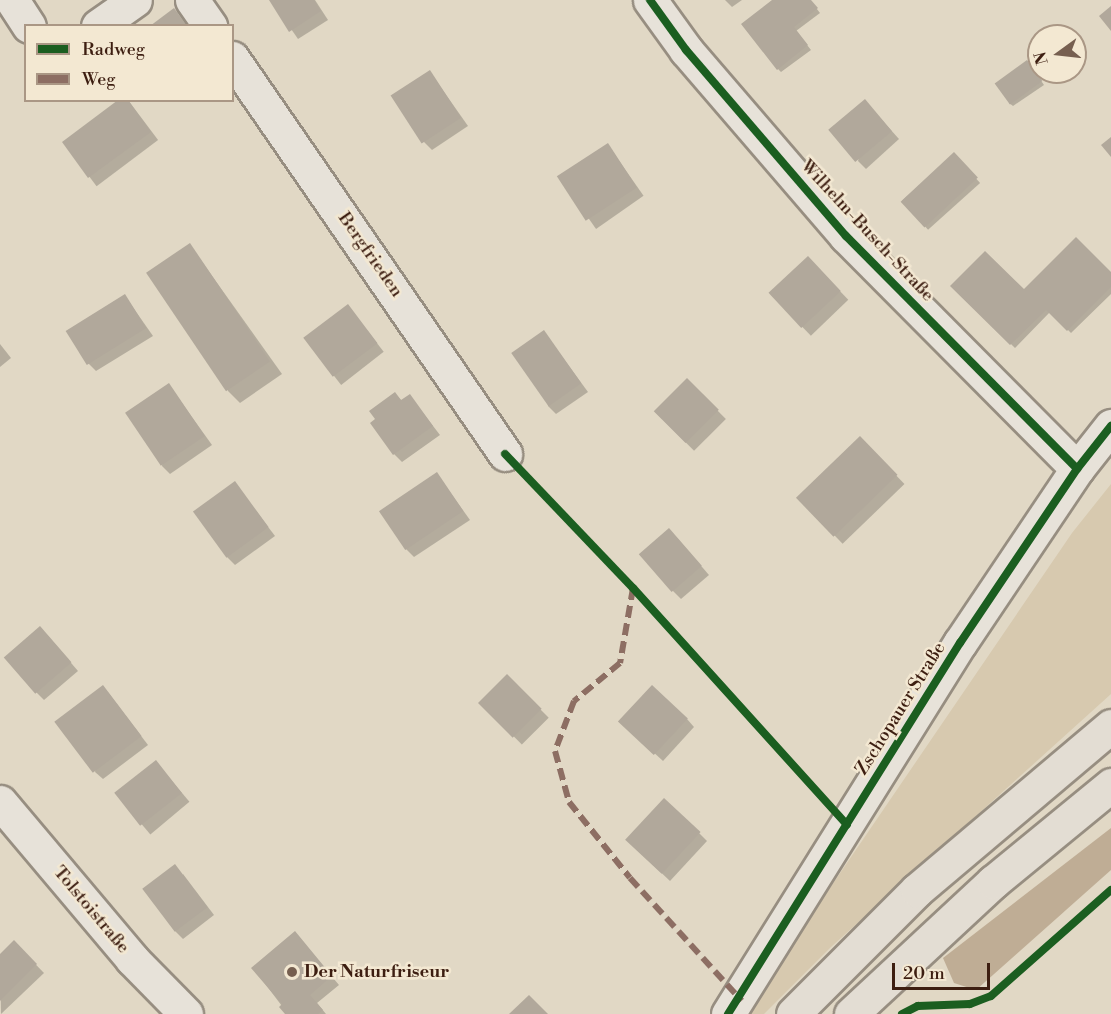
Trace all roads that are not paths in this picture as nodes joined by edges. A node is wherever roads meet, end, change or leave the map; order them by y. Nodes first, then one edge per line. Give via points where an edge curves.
1 (12, 0) edge
2 (135, 0) edge
3 (192, 0) edge
4 (650, 0) edge
5 (28, 24) edge
6 (101, 24) edge
7 (209, 24) edge
8 (234, 61) edge
9 (1111, 426) edge
10 (505, 454) dead end
11 (1077, 469) junction
12 (1111, 726) edge
13 (1111, 784) edge
14 (0, 802) edge
15 (186, 1014) edge
16 (728, 1014) edge
17 (793, 1014) edge
18 (851, 1014) edge

1 - 5 street
2 - 6 street
3 - 7 street
4 - 11 street, Wilhelm-Busch-Straße via 686,50 846,236
8 - 10 street, Bergfrieden
9 - 11 street, Zschopauer Straße
11 - 16 street, Zschopauer Straße via 960,643
12 - 17 highway via 917,890
13 - 18 highway via 993,882
14 - 15 street, Tolstoistraße via 132,959

